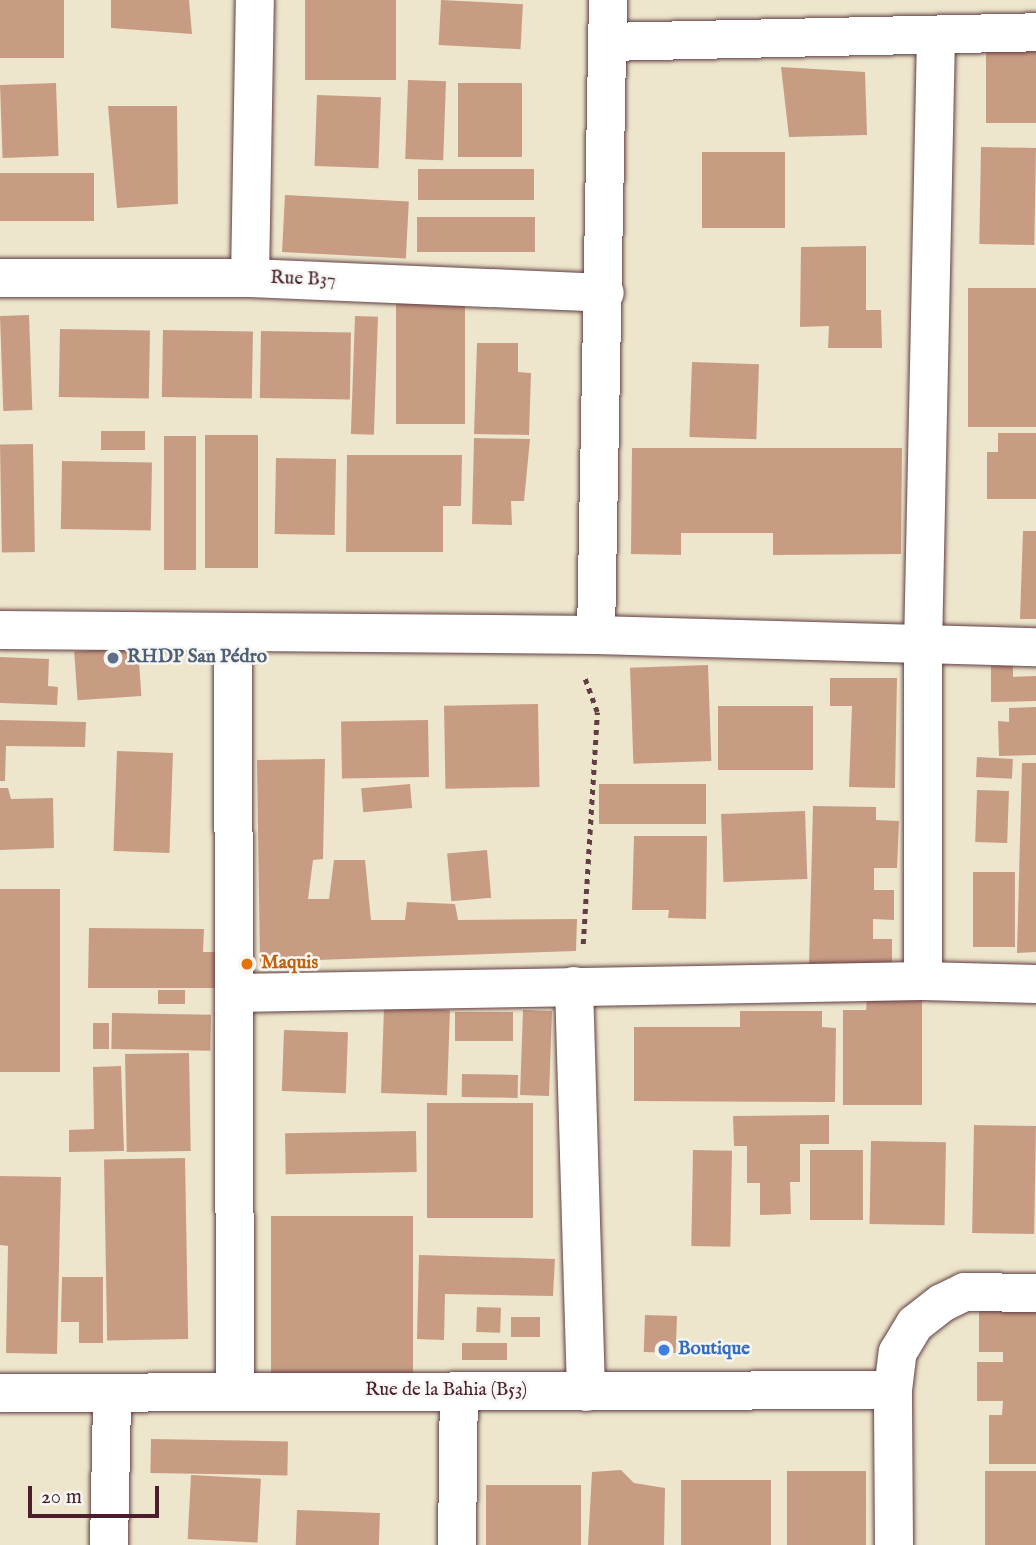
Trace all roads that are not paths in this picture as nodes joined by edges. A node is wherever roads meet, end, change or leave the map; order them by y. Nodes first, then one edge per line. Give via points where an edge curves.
1 (255, 0) edge
2 (608, 0) edge
3 (1036, 32) edge
4 (936, 35) junction
5 (607, 42) junction
6 (0, 278) edge
7 (250, 278) junction
8 (605, 293) junction
9 (0, 630) edge
10 (233, 635) junction
11 (583, 635) junction
12 (923, 647) junction
13 (1036, 647) edge
14 (923, 981) junction
15 (1036, 984) edge
16 (574, 986) junction
17 (235, 993) junction
18 (1036, 1293) edge
19 (893, 1390) junction
20 (235, 1391) junction
21 (459, 1391) junction
22 (586, 1392) junction
23 (0, 1393) edge
24 (112, 1396) junction
25 (109, 1545) edge
26 (457, 1545) edge
27 (894, 1545) edge

1 - 7 street
2 - 5 street
3 - 4 street
4 - 5 street
4 - 12 street
5 - 8 street
6 - 7 street, Rue B37
7 - 8 street, Rue B37
8 - 11 street
9 - 10 street
10 - 11 street
10 - 17 street
11 - 12 street
12 - 13 street
12 - 14 street
14 - 15 street
14 - 16 street
16 - 17 street
16 - 22 street
17 - 20 street
18 - 19 street via 965,1292 942,1303 915,1324 898,1352
19 - 22 street, Rue de la Bahia (B53)
19 - 27 street
20 - 21 street, Rue de la Bahia (B53)
20 - 24 street, Rue de la Bahia (B53)
21 - 22 street, Rue de la Bahia (B53)
21 - 26 street
23 - 24 street, Rue de la Bahia (B53)
24 - 25 street

